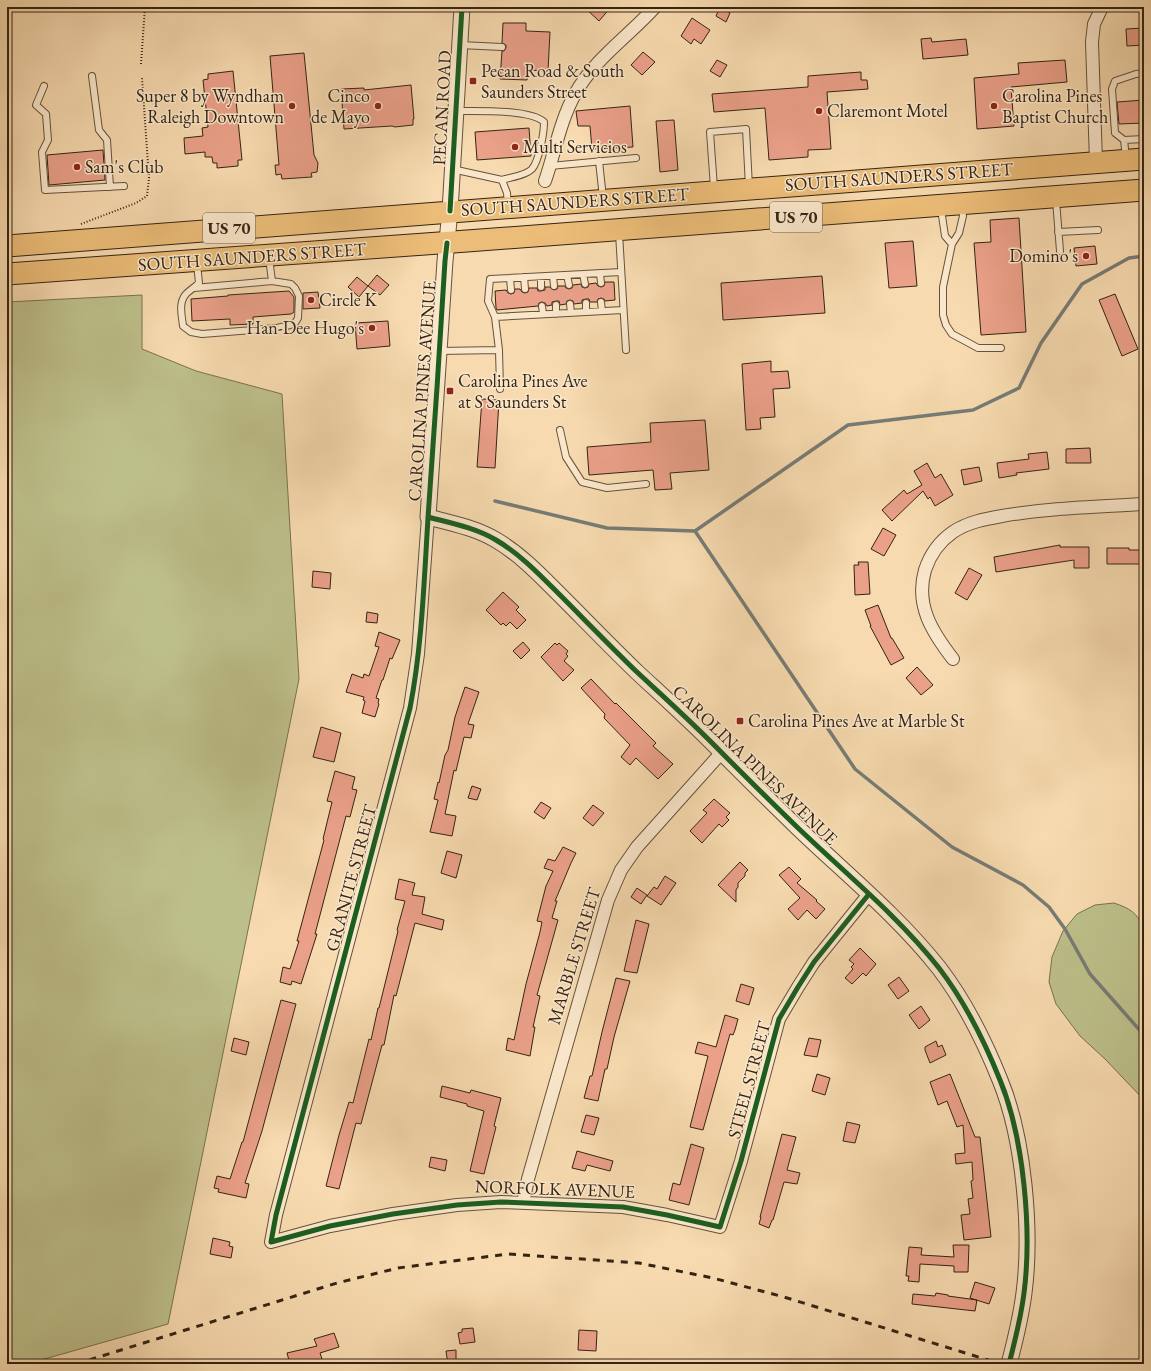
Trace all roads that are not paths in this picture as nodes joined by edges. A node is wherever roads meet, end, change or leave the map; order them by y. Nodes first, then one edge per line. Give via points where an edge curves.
1 (462, 7) edge
2 (655, 7) edge
3 (1100, 8) edge
4 (460, 45) junction
5 (502, 47) dead end
6 (1144, 73) edge
7 (92, 76) dead end
8 (44, 86) dead end
9 (456, 111) junction
10 (1144, 139) edge
11 (1131, 153) edge
12 (636, 158) dead end
13 (599, 161) junction
14 (1096, 162) junction
15 (533, 167) junction
16 (452, 168) junction
17 (548, 173) junction
18 (502, 180) junction
19 (124, 186) dead end
20 (110, 187) junction
21 (749, 188) junction
22 (1144, 190) edge
23 (715, 191) junction
24 (1056, 197) junction
25 (604, 200) junction
26 (962, 204) junction
27 (941, 206) junction
28 (508, 207) junction
29 (450, 211) junction
30 (619, 230) junction
31 (1098, 230) dead end
32 (1058, 232) junction
33 (447, 243) junction
34 (952, 244) junction
35 (7, 246) edge
36 (1060, 250) dead end
37 (269, 255) junction
38 (197, 260) junction
39 (621, 272) junction
40 (600, 273) junction
41 (7, 274) edge
42 (583, 274) junction
43 (567, 275) junction
44 (553, 276) junction
45 (540, 277) junction
46 (510, 278) junction
47 (524, 278) junction
48 (272, 281) junction
49 (600, 283) dead end
50 (584, 284) dead end
51 (569, 285) dead end
52 (554, 286) dead end
53 (542, 287) dead end
54 (194, 288) junction
55 (525, 289) dead end
56 (511, 290) dead end
57 (602, 302) dead end
58 (586, 303) dead end
59 (570, 304) dead end
60 (556, 305) dead end
61 (542, 306) dead end
62 (526, 307) dead end
63 (513, 308) dead end
64 (624, 310) junction
65 (602, 311) junction
66 (586, 312) junction
67 (571, 313) junction
68 (543, 314) junction
69 (556, 314) junction
70 (527, 315) junction
71 (513, 316) junction
72 (495, 317) junction
73 (1001, 348) dead end
74 (499, 350) junction
75 (626, 350) dead end
76 (439, 351) junction
77 (500, 389) dead end
78 (560, 430) dead end
79 (646, 484) dead end
80 (1144, 504) edge
81 (428, 517) junction
82 (953, 659) dead end
83 (722, 752) junction
84 (869, 894) junction
85 (523, 1202) junction
86 (720, 1227) joint
87 (272, 1242) joint
88 (1009, 1364) edge

1 - 4 street, PECAN ROAD
2 - 17 street via 599,62 578,89 559,130
3 - 14 street via 1094,24 1092,42
4 - 5 lane
4 - 9 street, PECAN ROAD
6 - 11 lane via 1115,81 1112,89 1115,133
7 - 20 lane via 98,130 107,140
8 - 20 lane via 36,105 46,114 48,140 42,152 45,190
9 - 15 lane via 521,113 540,118 544,122 544,130
9 - 16 street, PECAN ROAD
10 - 11 lane
11 - 14 highway, SOUTH SAUNDERS STREET / US 70
12 - 13 lane
13 - 17 lane
13 - 25 lane
14 - 21 highway, SOUTH SAUNDERS STREET / US 70
15 - 17 lane
15 - 18 lane via 523,174
16 - 18 lane
16 - 29 street, PECAN ROAD
18 - 28 lane via 507,193
19 - 20 lane
21 - 23 highway, SOUTH SAUNDERS STREET / US 70
21 - 23 lane via 746,129 728,130 710,132
22 - 24 highway, SOUTH SAUNDERS STREET / US 70
23 - 25 highway, SOUTH SAUNDERS STREET / US 70
24 - 26 highway, SOUTH SAUNDERS STREET / US 70
24 - 32 lane
25 - 28 highway, SOUTH SAUNDERS STREET / US 70
26 - 27 highway, SOUTH SAUNDERS STREET / US 70
26 - 34 lane via 963,216 959,233
27 - 30 highway, SOUTH SAUNDERS STREET / US 70
27 - 34 lane via 945,236
28 - 29 highway, SOUTH SAUNDERS STREET / US 70
29 - 33 street, CAROLINA PINES AVENUE
29 - 35 highway, SOUTH SAUNDERS STREET / US 70
30 - 33 highway, SOUTH SAUNDERS STREET / US 70
30 - 39 lane
31 - 32 lane
32 - 36 lane
33 - 37 highway, SOUTH SAUNDERS STREET / US 70
33 - 76 street, CAROLINA PINES AVENUE
34 - 73 lane via 943,287 942,315 946,325 952,334 978,348
37 - 38 highway, SOUTH SAUNDERS STREET / US 70
37 - 48 lane
38 - 41 highway, SOUTH SAUNDERS STREET / US 70
38 - 54 lane via 199,283
39 - 40 lane
39 - 64 lane
40 - 42 lane
40 - 49 lane
42 - 43 lane
42 - 50 lane
43 - 44 lane
43 - 51 lane
44 - 45 lane
44 - 52 lane
45 - 47 lane
45 - 53 lane
46 - 47 lane
46 - 56 lane
46 - 72 lane via 490,279 488,301
47 - 55 lane
48 - 54 lane
48 - 54 lane via 291,284 295,288 299,296 298,318 295,323 277,328 202,334 192,332 183,326 181,306 186,294
57 - 65 lane
58 - 66 lane
59 - 67 lane
60 - 69 lane
61 - 68 lane
62 - 70 lane
63 - 71 lane
64 - 65 lane
64 - 75 lane
65 - 66 lane
66 - 67 lane
67 - 69 lane
68 - 69 lane
68 - 70 lane
70 - 71 lane
71 - 72 lane
72 - 74 lane
74 - 76 lane
74 - 77 lane
76 - 81 street, CAROLINA PINES AVENUE
78 - 79 lane via 566,457 582,482 607,488
80 - 82 street via 1013,514 970,523 953,532 942,541 927,563 922,594 928,621
81 - 83 street, CAROLINA PINES AVENUE via 480,532 517,555
81 - 87 street, GRANITE STREET via 418,654 410,708 276,1215
83 - 84 street, CAROLINA PINES AVENUE
83 - 85 street, MARBLE STREET via 637,847 621,870 608,900
84 - 86 street, STEEL STREET via 814,962 779,1019 741,1161
84 - 88 street, CAROLINA PINES AVENUE via 923,949 954,989 980,1035 1002,1083 1009,1106 1020,1163 1026,1245 1024,1294
85 - 86 street, NORFOLK AVENUE via 623,1207
85 - 87 street, NORFOLK AVENUE via 457,1205 393,1214 330,1226

